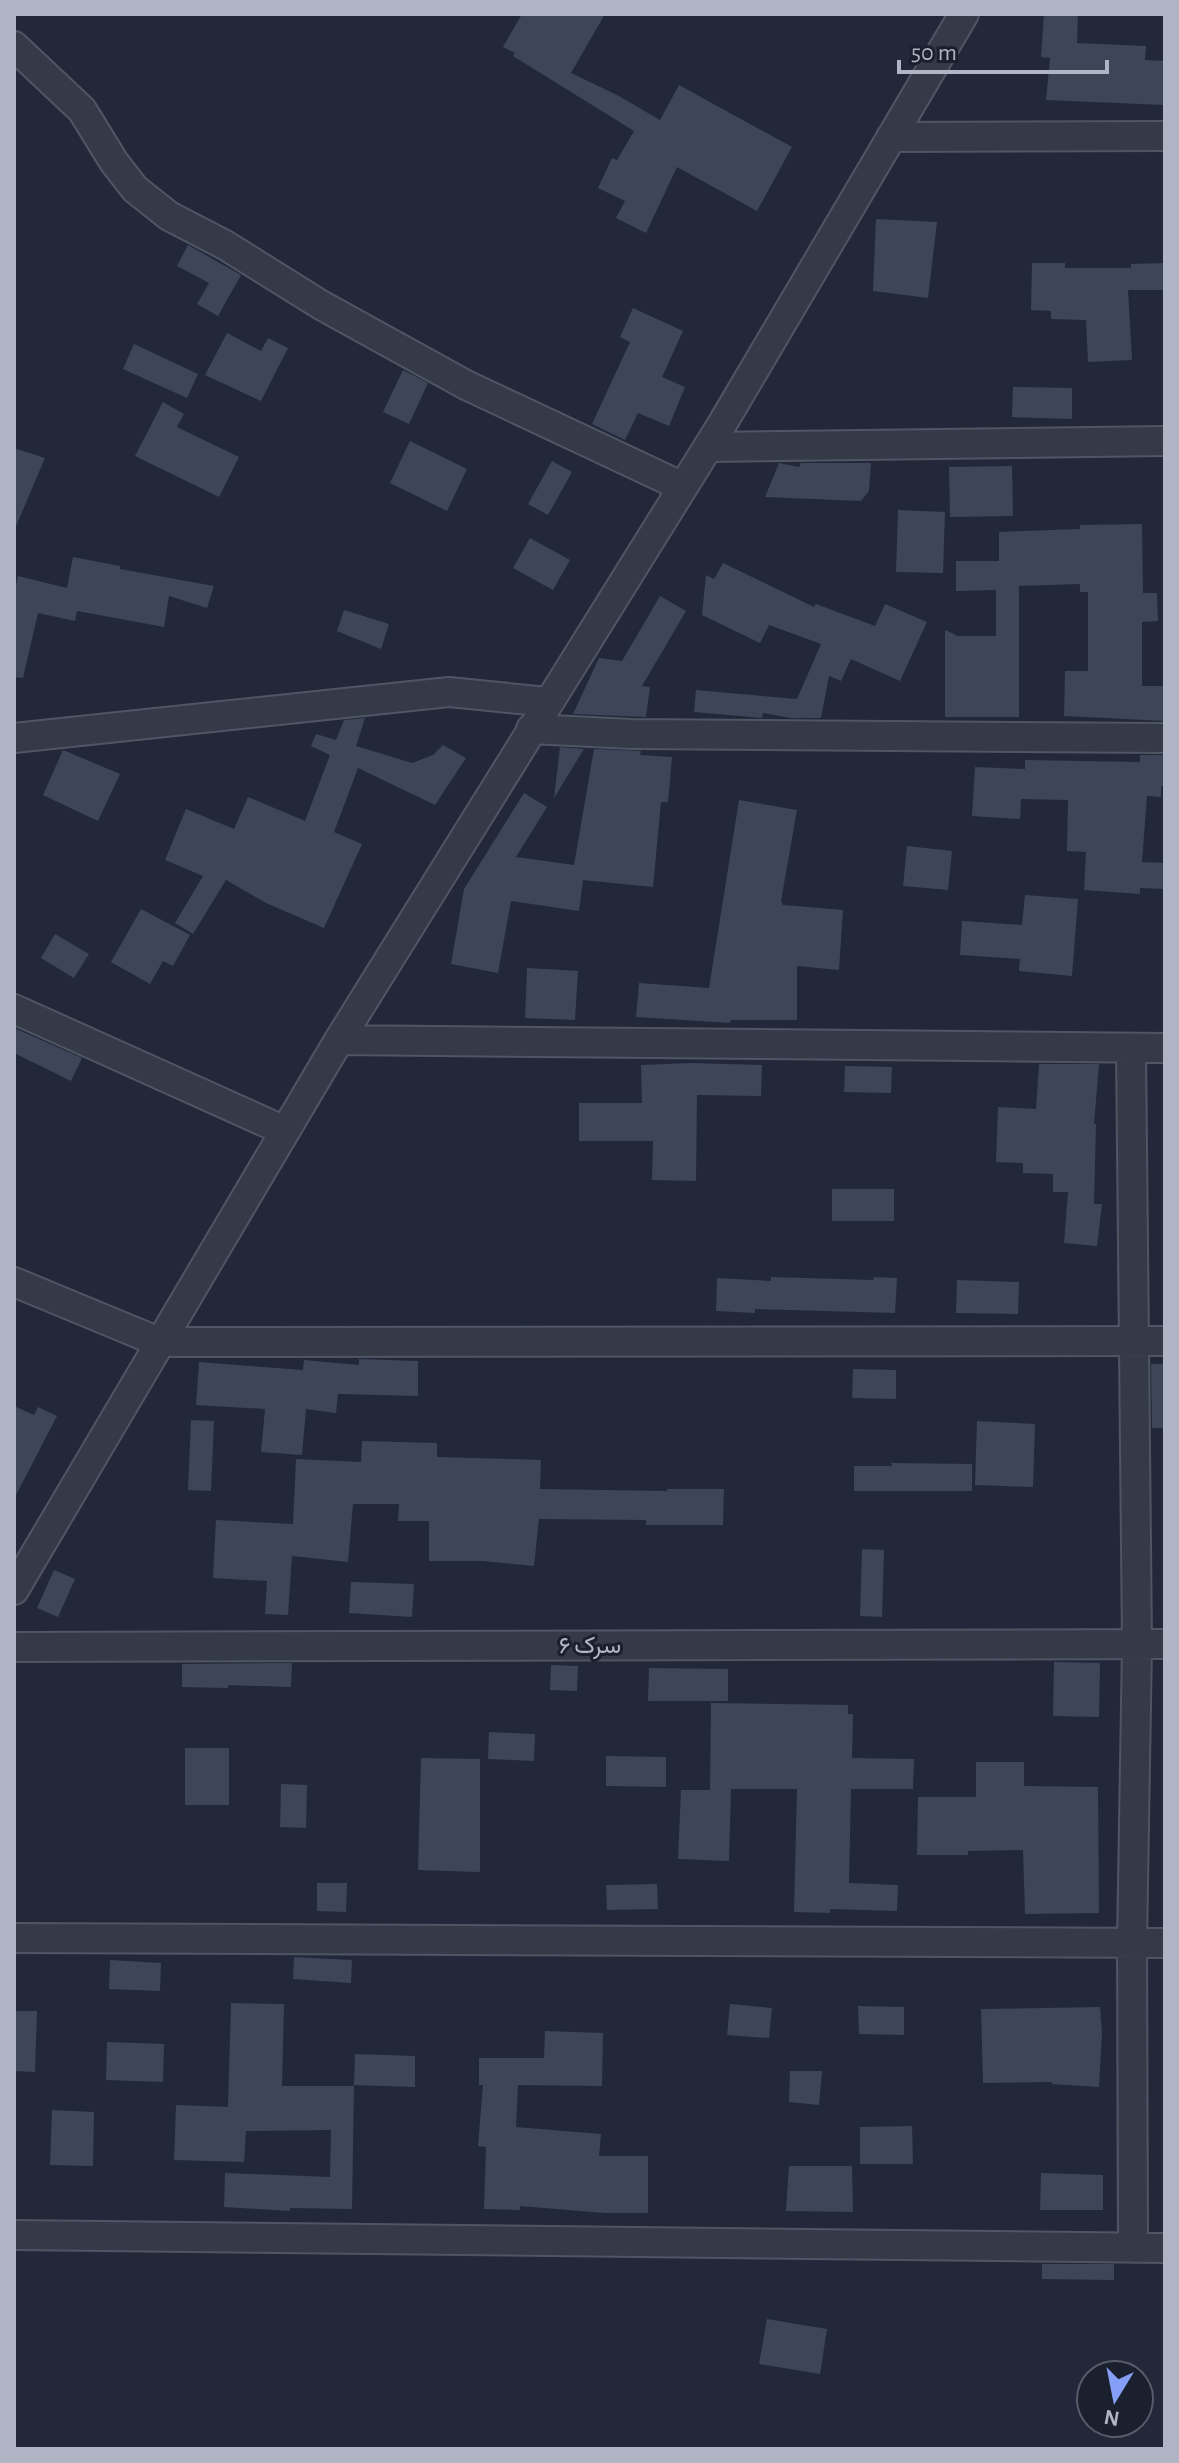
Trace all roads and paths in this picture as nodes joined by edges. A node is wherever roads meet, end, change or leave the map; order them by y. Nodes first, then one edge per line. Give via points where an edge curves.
1 (964, 14) edge
2 (14, 46) edge
3 (1165, 136) edge
4 (891, 137) junction
5 (1165, 441) edge
6 (708, 447) junction
7 (683, 487) junction
8 (548, 702) junction
9 (531, 729) junction
10 (14, 738) edge
11 (1165, 738) edge
12 (14, 1009) edge
13 (339, 1040) junction
14 (1131, 1048) junction
15 (1165, 1048) edge
16 (285, 1131) junction
17 (14, 1282) edge
18 (1135, 1341) junction
19 (1165, 1341) edge
20 (159, 1342) junction
21 (14, 1590) edge
22 (1151, 1644) edge
23 (14, 1647) edge
24 (14, 1938) edge
25 (1132, 1943) junction
26 (1165, 1943) edge
27 (14, 2235) edge
28 (1133, 2248) junction
29 (1165, 2248) edge

1 - 4 street
2 - 7 street via 82,110 135,189 169,216 466,385
3 - 4 street
4 - 6 street
5 - 6 street
6 - 7 street
7 - 8 street
8 - 9 street
8 - 10 street via 449,692
9 - 11 street
9 - 13 street
12 - 16 street
13 - 14 street
13 - 16 street
14 - 15 street
14 - 18 street
16 - 20 street
17 - 20 street
18 - 19 street
18 - 20 street
18 - 22 street
20 - 21 street
22 - 23 street, سرک ۶
22 - 25 street
24 - 25 street
25 - 26 street
25 - 28 street
27 - 28 street
28 - 29 street

